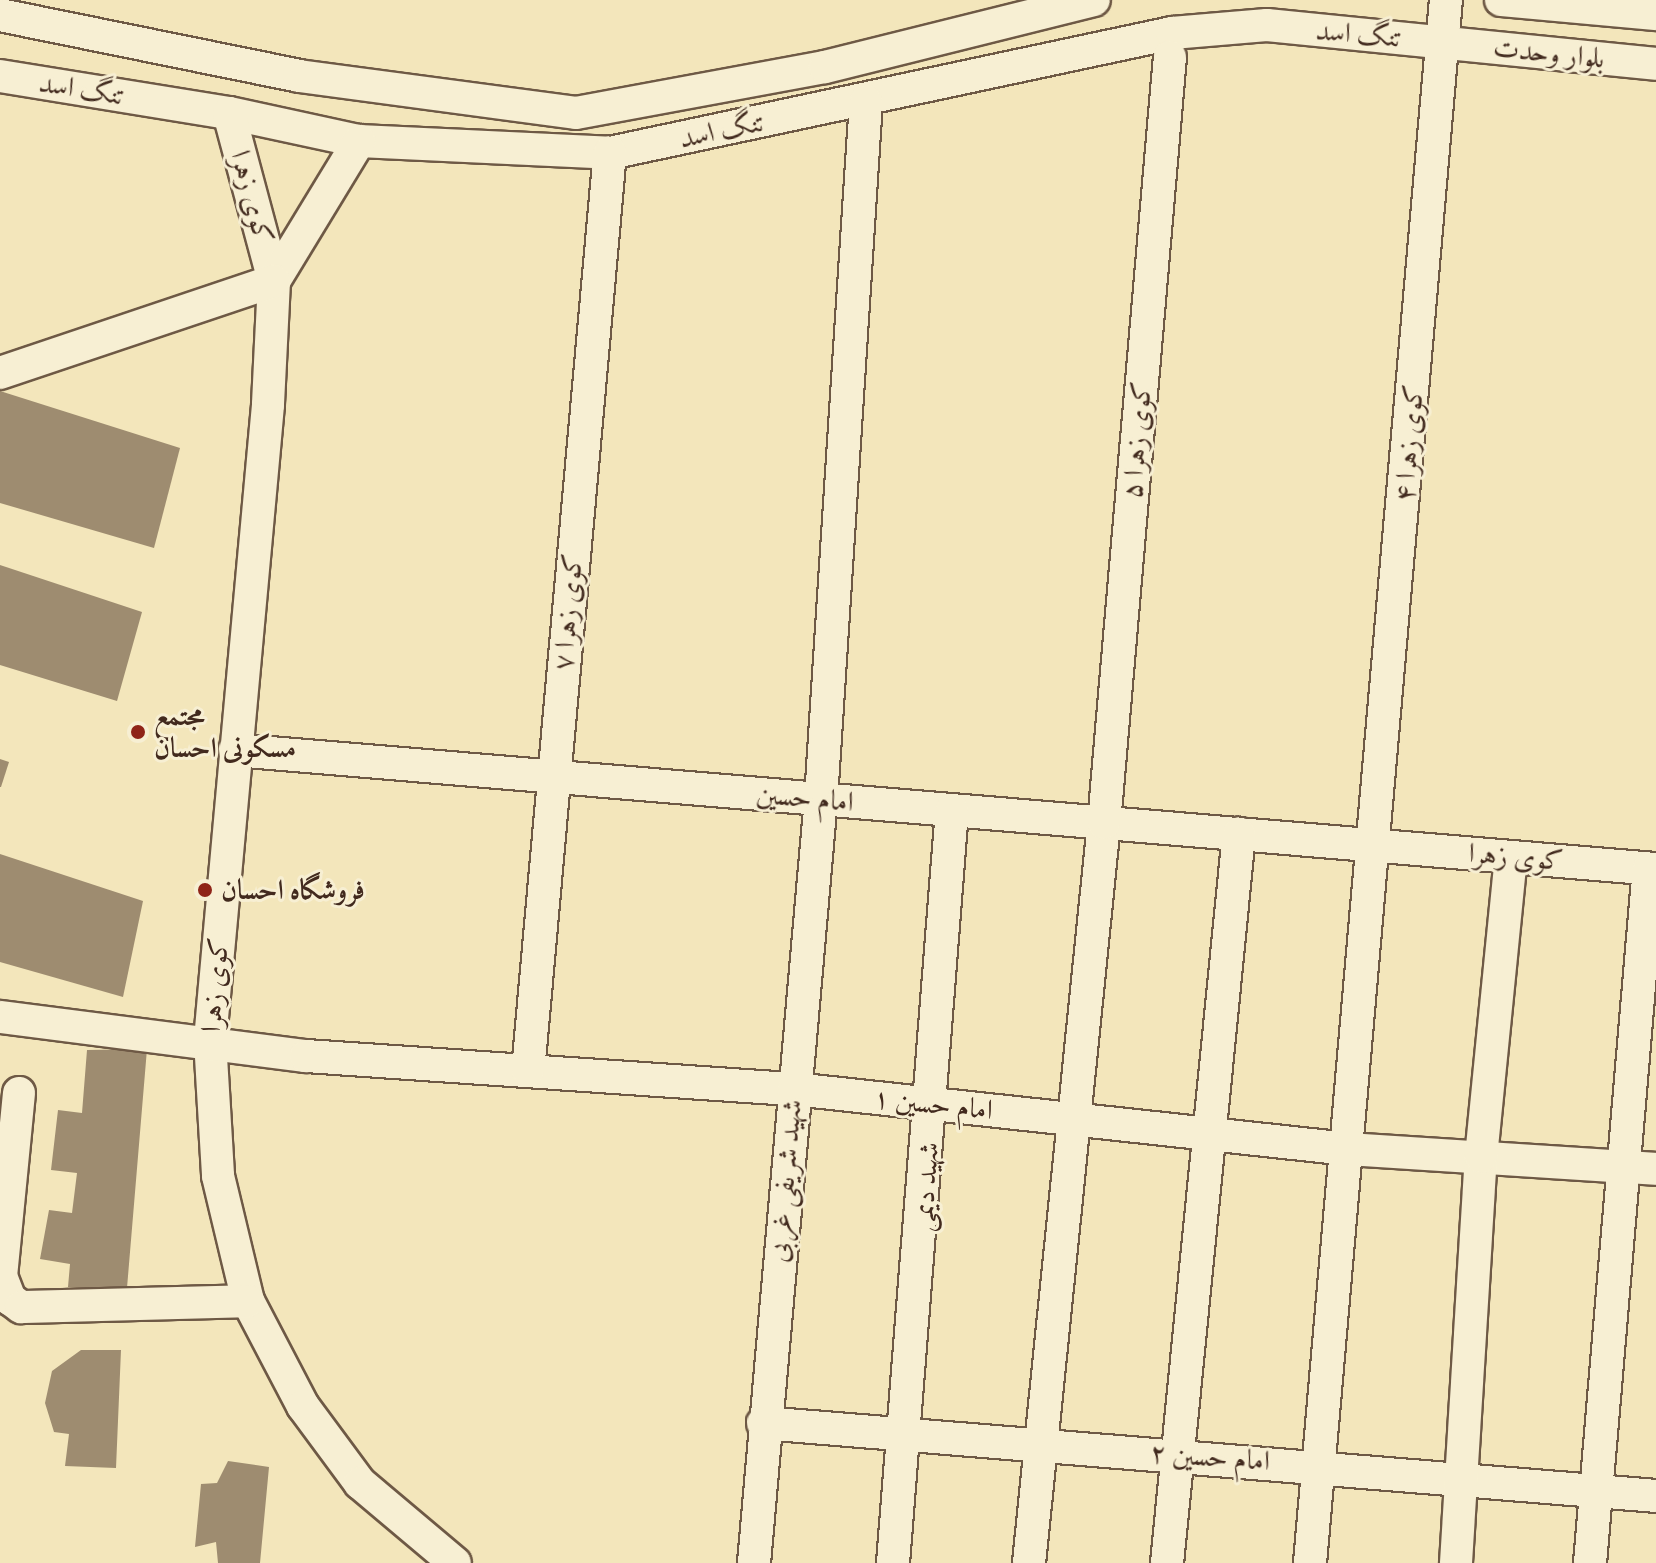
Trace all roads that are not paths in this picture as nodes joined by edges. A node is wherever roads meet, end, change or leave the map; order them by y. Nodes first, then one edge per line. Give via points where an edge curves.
1 (1094, 0) edge
2 (1446, 0) edge
3 (1501, 0) edge
4 (1656, 14) edge
5 (0, 15) edge
6 (1442, 41) junction
7 (1170, 57) dead end
8 (1656, 64) edge
9 (0, 76) edge
10 (866, 101) junction
11 (229, 113) junction
12 (359, 141) junction
13 (610, 153) junction
14 (274, 281) junction
15 (0, 373) edge
16 (235, 750) junction
17 (554, 777) junction
18 (821, 799) junction
19 (952, 810) junction
20 (1104, 823) junction
21 (1239, 834) junction
22 (1376, 845) junction
23 (1511, 857) junction
24 (1652, 869) edge
25 (0, 1017) edge
26 (210, 1040) junction
27 (528, 1071) junction
28 (794, 1089) junction
29 (19, 1093) dead end
30 (932, 1104) junction
31 (1073, 1119) junction
32 (1208, 1134) junction
33 (1348, 1149) junction
34 (1481, 1157) junction
35 (1621, 1166) junction
36 (1656, 1169) edge
37 (248, 1301) junction
38 (763, 1423) junction
39 (907, 1434) junction
40 (1038, 1444) junction
41 (1178, 1454) junction
42 (1319, 1465) junction
43 (1462, 1478) junction
44 (1597, 1490) junction
45 (1656, 1496) edge
46 (455, 1563) edge
47 (754, 1563) edge
48 (893, 1563) edge
49 (1029, 1563) edge
50 (1167, 1563) edge
51 (1310, 1563) edge
52 (1456, 1563) edge
53 (1590, 1563) edge

1 - 5 street, تنگ اسد via 825,67 576,113 299,76
2 - 6 street, کوی زهرا ۴
3 - 4 street, بلوار وحدت
6 - 8 street, بلوار وحدت
6 - 10 street, تنگ اسد via 1267,25 1172,33
6 - 22 street, کوی زهرا ۴
7 - 20 street, کوی زهرا ۵
9 - 11 street, تنگ اسد
10 - 13 street, تنگ اسد
10 - 18 street, شهید شریفی غربی
11 - 12 street, تنگ اسد
11 - 14 street, کوی زهرا
12 - 13 street, تنگ اسد
12 - 14 street, کوی زهرا
13 - 17 street, کوی زهرا ۷
14 - 15 street
14 - 16 street, کوی زهرا via 268,405
16 - 17 street, امام حسین
16 - 26 street, کوی زهرا
17 - 18 street, امام حسین
17 - 27 street, کوی زهرا ۷
18 - 19 street, امام حسین
18 - 28 street, شهید شریفی غربی
19 - 20 street, امام حسین
19 - 30 street, شهید دیمی
20 - 21 street, امام حسین
20 - 31 street, کوی زهرا ۵
21 - 22 street, امام حسین
21 - 32 street
22 - 23 street, کوی زهرا
22 - 33 street, کوی زهرا ۴
23 - 24 street, کوی زهرا
23 - 34 street
24 - 35 street
25 - 26 street, امام حسین ۱
26 - 27 street, امام حسین ۱ via 306,1056
26 - 37 street, کوی زهرا via 218,1176
27 - 28 street, امام حسین ۱
28 - 30 street, امام حسین ۱
28 - 38 street, شهید شریفی غربی
29 - 37 street via 1,1276 10,1299 21,1307
30 - 31 street, امام حسین ۱
30 - 39 street, شهید دیمی
31 - 32 street, امام حسین ۱
31 - 40 street, کوی زهرا ۵
32 - 33 street, امام حسین ۱
32 - 41 street
33 - 34 street, امام حسین ۱
33 - 42 street, کوی زهرا ۴
34 - 35 street, امام حسین ۱
34 - 43 street
35 - 36 street, امام حسین ۱
35 - 44 street
37 - 46 street, کوی زهرا via 303,1406 360,1483
38 - 39 street, امام حسین ۲
38 - 47 street, شهید شریفی غربی
39 - 40 street, امام حسین ۲
39 - 48 street, شهید دیمی
40 - 41 street, امام حسین ۲
40 - 49 street, کوی زهرا ۵
41 - 42 street, امام حسین ۲
41 - 50 street
42 - 43 street, امام حسین ۲
42 - 51 street, کوی زهرا ۴
43 - 44 street, امام حسین ۲
43 - 52 street
44 - 45 street, امام حسین ۲
44 - 53 street

